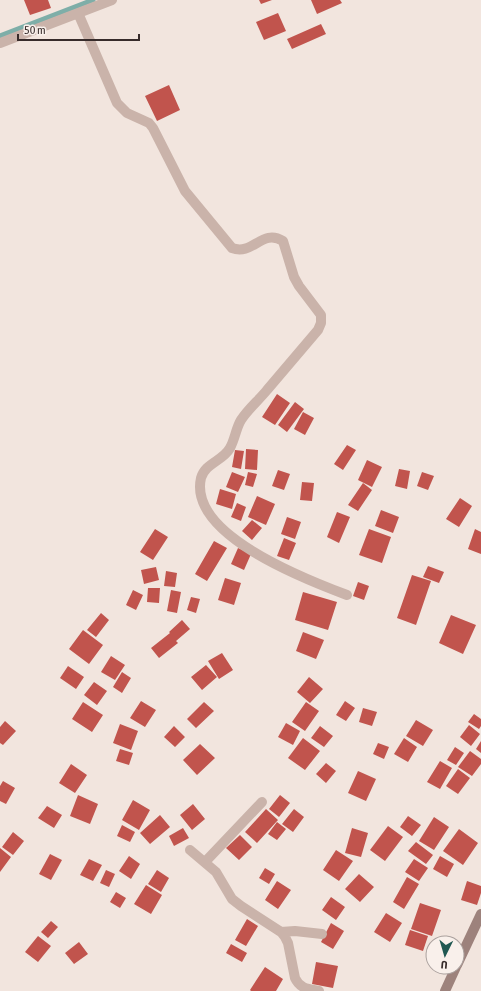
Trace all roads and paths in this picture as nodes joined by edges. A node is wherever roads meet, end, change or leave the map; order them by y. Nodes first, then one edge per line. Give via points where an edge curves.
1 (112, 0) edge
2 (78, 13) junction
3 (0, 43) edge
4 (347, 595) dead end
5 (262, 802) dead end
6 (190, 850) dead end
7 (205, 862) junction
8 (481, 914) edge
9 (281, 932) junction
10 (322, 934) dead end
11 (465, 949) edge
12 (453, 975) edge
13 (319, 991) edge
14 (445, 991) edge

1 - 2 street
2 - 3 street
2 - 4 street via 117,103 127,113 149,123 153,128 192,200 232,248 238,251 245,250 270,236 283,241 294,277 321,315 318,330 241,420 225,455 203,472 200,488 210,514 243,545 278,566
5 - 7 street
6 - 7 street
7 - 9 street via 216,872 232,899
8 - 11 main road
9 - 10 street
9 - 13 street via 288,943 298,984
12 - 14 main road

